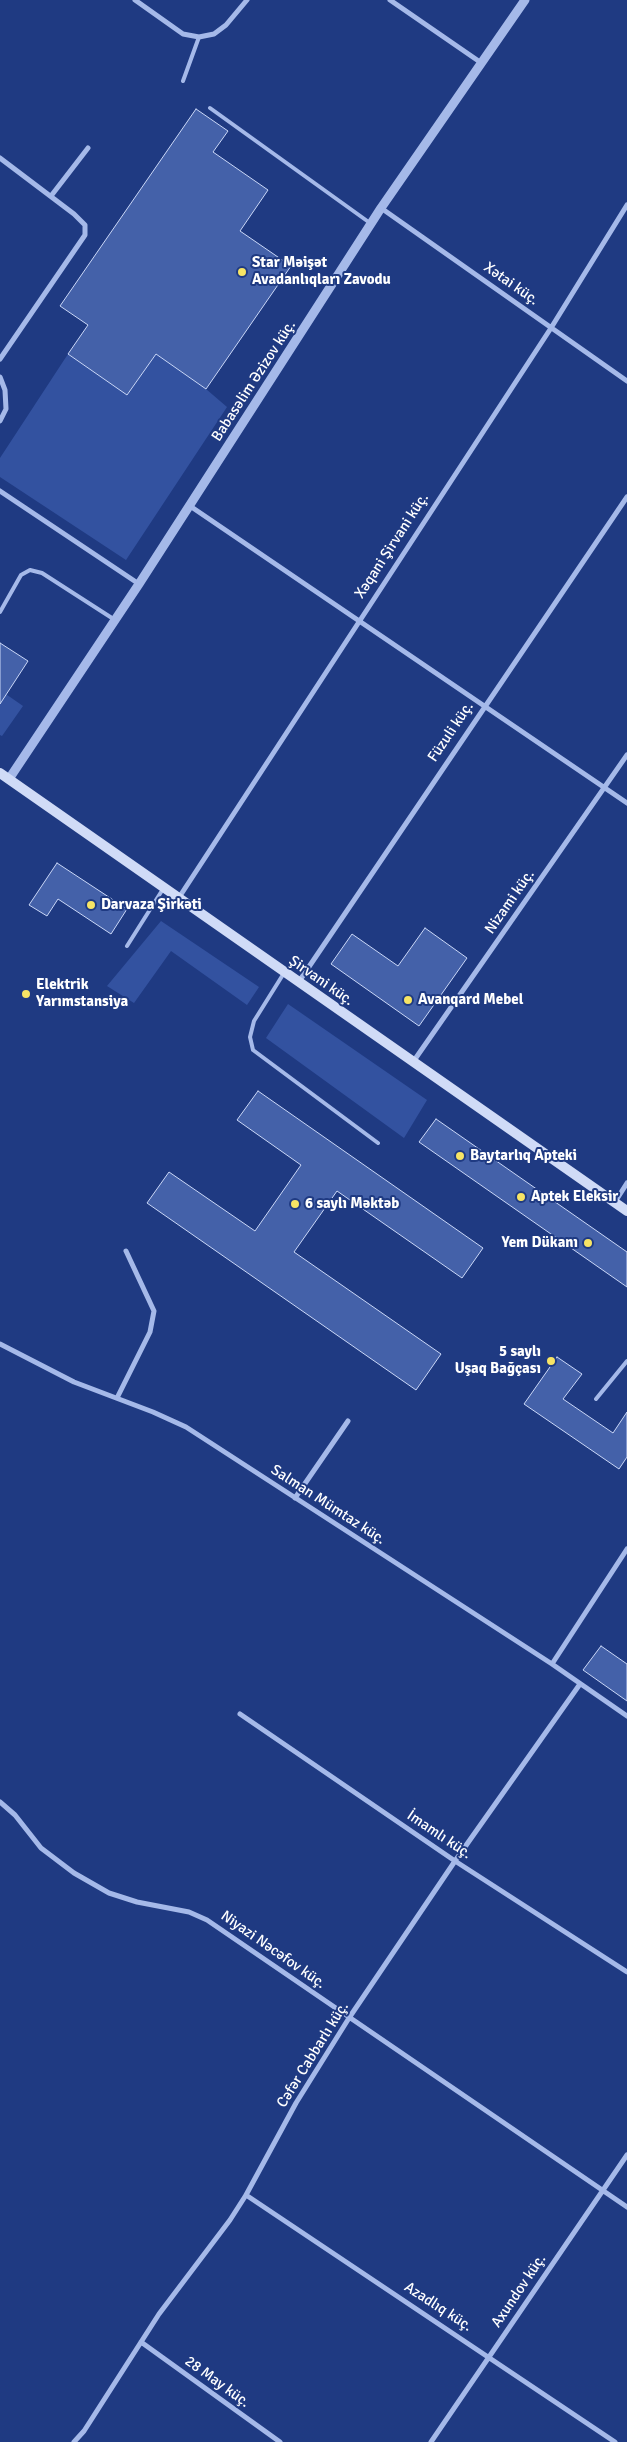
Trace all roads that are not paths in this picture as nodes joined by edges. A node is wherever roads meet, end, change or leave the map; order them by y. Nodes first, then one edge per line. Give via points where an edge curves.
1 (135, 0) edge
2 (247, 0) edge
3 (390, 0) edge
4 (525, 0) edge
5 (199, 37) junction
6 (480, 62) junction
7 (183, 81) dead end
8 (210, 108) dead end
9 (88, 148) dead end
10 (0, 158) edge
11 (51, 196) junction
12 (627, 205) edge
13 (381, 208) junction
14 (372, 224) junction
15 (551, 328) junction
16 (0, 359) edge
17 (0, 377) edge
18 (627, 381) edge
19 (0, 421) edge
20 (0, 491) edge
21 (627, 497) edge
22 (190, 506) junction
23 (139, 584) junction
24 (0, 612) edge
25 (115, 620) junction
26 (359, 620) junction
27 (484, 706) junction
28 (627, 754) edge
29 (4, 776) edge
30 (604, 788) junction
31 (627, 803) edge
32 (163, 889) junction
33 (178, 899) junction
34 (127, 946) dead end
35 (284, 973) junction
36 (298, 983) junction
37 (413, 1063) junction
38 (378, 1143) dead end
39 (627, 1183) edge
40 (614, 1202) junction
41 (627, 1211) edge
42 (126, 1251) dead end
43 (0, 1344) edge
44 (627, 1362) edge
45 (117, 1398) junction
46 (596, 1399) dead end
47 (348, 1421) dead end
48 (295, 1498) junction
49 (627, 1550) edge
50 (552, 1664) junction
51 (580, 1684) junction
52 (240, 1714) dead end
53 (627, 1716) edge
54 (0, 1802) edge
55 (455, 1861) junction
56 (627, 1972) edge
57 (350, 2018) junction
58 (627, 2155) edge
59 (603, 2191) junction
60 (246, 2195) junction
61 (627, 2207) edge
62 (141, 2342) junction
63 (489, 2356) junction
64 (74, 2442) edge
65 (280, 2442) edge
66 (432, 2442) edge
67 (615, 2442) edge

1 - 5 street via 184,34
2 - 5 street via 226,25 214,34
3 - 6 street
4 - 6 street, Babasəlim Əzizov küç.
5 - 7 lane
6 - 13 street, Babasəlim Əzizov küç.
8 - 14 lane
9 - 11 street
10 - 11 street
11 - 16 street via 86,225 85,235
12 - 15 street, Xəqani Şirvani küç.
13 - 14 street, Babasəlim Əzizov küç.
13 - 15 street, Xətai küç.
14 - 22 street, Babasəlim Əzizov küç.
15 - 18 street, Xətai küç.
15 - 26 street, Xəqani Şirvani küç.
17 - 19 street via 5,390 6,409
20 - 23 street
21 - 27 street, Füzuli küç.
22 - 23 street, Babasəlim Əzizov küç.
22 - 26 street
23 - 25 street, Babasəlim Əzizov küç.
24 - 25 lane via 21,575 30,570 42,573
25 - 29 street, Babasəlim Əzizov küç.
26 - 27 street
26 - 33 street, Xəqani Şirvani küç.
27 - 30 street
27 - 36 street, Füzuli küç.
28 - 30 street, Nizami küç.
29 - 32 main road, Şirvani küç.
30 - 31 street
30 - 37 street, Nizami küç.
32 - 33 main road, Şirvani küç.
32 - 34 lane
33 - 35 main road, Şirvani küç.
35 - 36 main road, Şirvani küç.
35 - 38 lane via 254,1020 250,1037 253,1050
36 - 37 main road, Şirvani küç.
37 - 40 main road, Şirvani küç.
39 - 40 street
40 - 41 main road, Şirvani küç.
42 - 45 street via 154,1311 150,1332
43 - 45 street, Salman Mümtaz küç. via 74,1382
44 - 46 lane
45 - 48 street, Salman Mümtaz küç. via 186,1427
47 - 48 street
48 - 50 street, Salman Mümtaz küç.
49 - 50 street
50 - 51 street, Salman Mümtaz küç.
51 - 53 street, Salman Mümtaz küç.
51 - 55 street, Cəfər Cabbarlı küç.
52 - 55 street, İmamlı küç.
54 - 57 street, Niyazi Nəcəfov küç. via 16,1816 41,1848 74,1873 109,1893 189,1912 207,1920
55 - 56 street, İmamlı küç.
55 - 57 street, Cəfər Cabbarlı küç.
57 - 59 street, Niyazi Nəcəfov küç.
57 - 60 street, Cəfər Cabbarlı küç. via 296,2104
58 - 59 street, Axundov küç.
59 - 61 street, Niyazi Nəcəfov küç.
59 - 63 street, Axundov küç.
60 - 62 street, Cəfər Cabbarlı küç.
60 - 63 street, Azadlıq küç.
62 - 64 street, Cəfər Cabbarlı küç.
62 - 65 street, 28 May küç.
63 - 66 street, Axundov küç.
63 - 67 street, Azadlıq küç.

